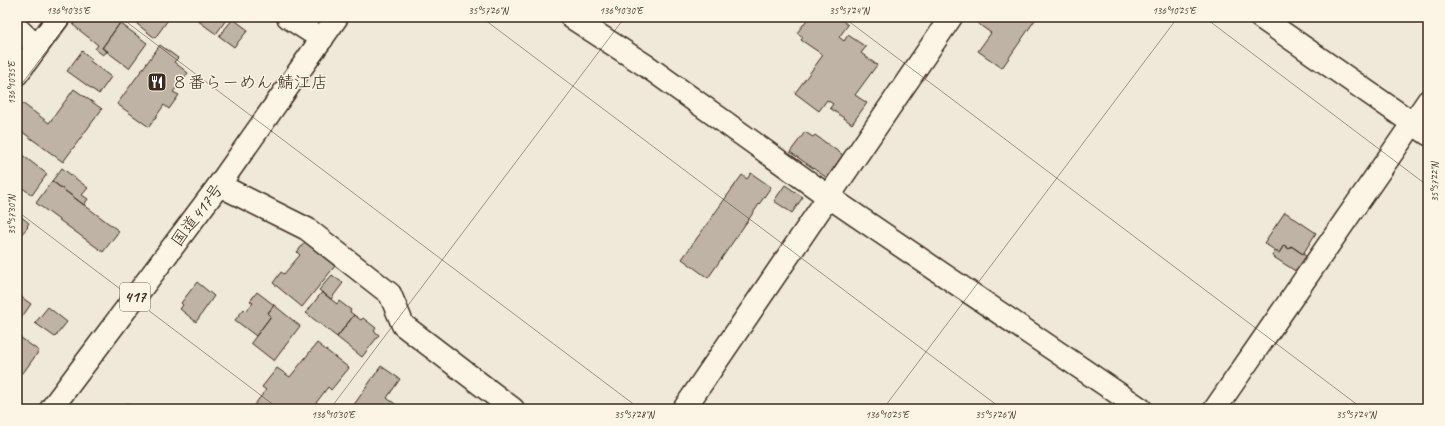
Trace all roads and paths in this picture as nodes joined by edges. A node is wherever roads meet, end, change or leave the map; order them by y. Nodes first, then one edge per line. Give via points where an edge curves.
1 (59, 17) edge
2 (288, 17) edge
3 (337, 17) edge
4 (571, 17) edge
5 (951, 17) edge
6 (1260, 17) edge
7 (17, 28) edge
8 (322, 39) junction
9 (37, 47) junction
10 (17, 74) edge
11 (1428, 101) edge
12 (1420, 128) edge
13 (219, 185) junction
14 (829, 197) junction
15 (52, 409) edge
16 (513, 409) edge
17 (684, 409) edge
18 (1141, 409) edge
19 (1215, 409) edge

1 - 9 main road
2 - 8 main road
3 - 8 main road, 国道417号 / 417
4 - 14 main road via 648,67
5 - 14 main road
6 - 12 main road
7 - 9 main road
8 - 13 main road, 国道417号 / 417
9 - 10 main road
11 - 12 main road
12 - 19 main road
13 - 15 main road, 国道417号 / 417
13 - 16 main road via 307,230 390,294 403,325
14 - 17 main road
14 - 18 main road

